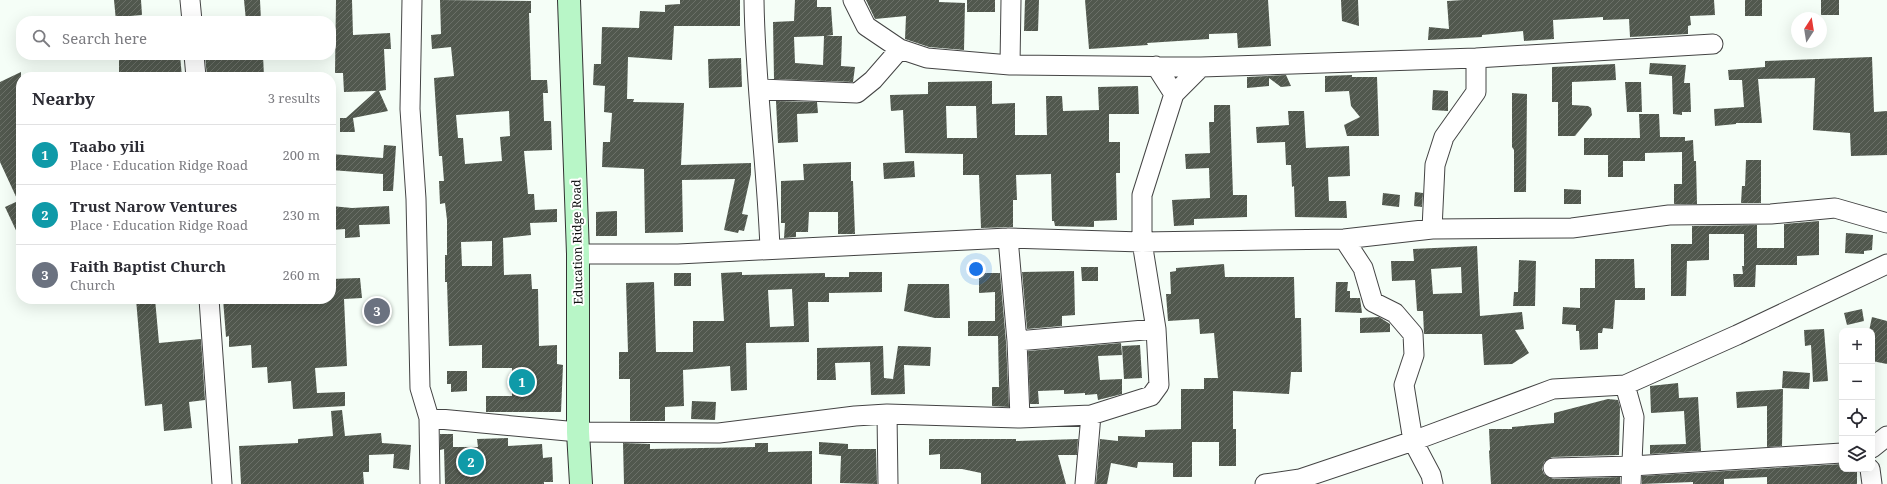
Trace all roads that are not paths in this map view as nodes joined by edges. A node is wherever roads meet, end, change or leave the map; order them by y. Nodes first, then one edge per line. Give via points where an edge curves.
1 (190, 0) edge
2 (412, 0) edge
3 (569, 0) edge
4 (754, 0) edge
5 (853, 0) edge
6 (1011, 0) edge
7 (192, 16) edge
8 (1713, 44) dead end
9 (900, 49) junction
10 (1476, 58) junction
11 (194, 60) edge
12 (1010, 65) junction
13 (1156, 66) junction
14 (1201, 67) junction
15 (196, 72) edge
16 (759, 89) junction
17 (1174, 94) junction
18 (1887, 223) edge
19 (1432, 229) junction
20 (1008, 238) junction
21 (1344, 239) junction
22 (1142, 242) junction
23 (770, 249) junction
24 (578, 254) junction
25 (1887, 264) edge
26 (209, 304) edge
27 (1156, 329) junction
28 (1016, 341) junction
29 (1625, 385) junction
30 (887, 414) junction
31 (1091, 415) junction
32 (429, 418) junction
33 (1020, 418) junction
34 (578, 432) junction
35 (1887, 436) edge
36 (1414, 441) junction
37 (1875, 446) edge
38 (1839, 453) edge
39 (1552, 468) dead end
40 (1870, 472) edge
41 (1631, 475) edge
42 (222, 484) edge
43 (430, 484) edge
44 (581, 484) edge
45 (888, 484) edge
46 (1085, 484) edge
47 (1265, 484) edge
48 (1433, 484) edge
49 (1872, 484) edge

1 - 7 street
2 - 32 street via 410,109 416,199 420,388
3 - 24 main road, Education Ridge Road
4 - 16 street
5 - 9 street via 866,26
6 - 12 street
8 - 10 street
9 - 12 street via 927,58
9 - 16 street via 873,80 857,93
10 - 14 street
10 - 19 street via 1476,92 1444,138 1435,165
11 - 15 street
12 - 13 street
13 - 14 street
13 - 17 street
14 - 17 street
16 - 23 street
17 - 22 street via 1142,195
18 - 19 street via 1835,208 1771,214 1669,215 1572,228
19 - 21 street
20 - 22 street
20 - 23 street
20 - 28 street
21 - 22 street
21 - 36 street via 1364,268 1373,302 1395,313 1413,334 1414,355 1404,385
22 - 27 street
23 - 24 street via 678,254
24 - 34 main road, Education Ridge Road
25 - 29 street
26 - 42 street
27 - 28 street
27 - 31 street via 1159,385 1151,396
28 - 33 street
29 - 36 street via 1553,389
29 - 41 street via 1634,417
30 - 33 street
30 - 34 street via 719,433
30 - 45 street
31 - 33 street
31 - 46 street
32 - 34 street
32 - 43 street
34 - 44 main road, Education Ridge Road
35 - 37 street
36 - 47 street via 1300,479
36 - 48 street
38 - 41 street
39 - 41 street
40 - 49 street

